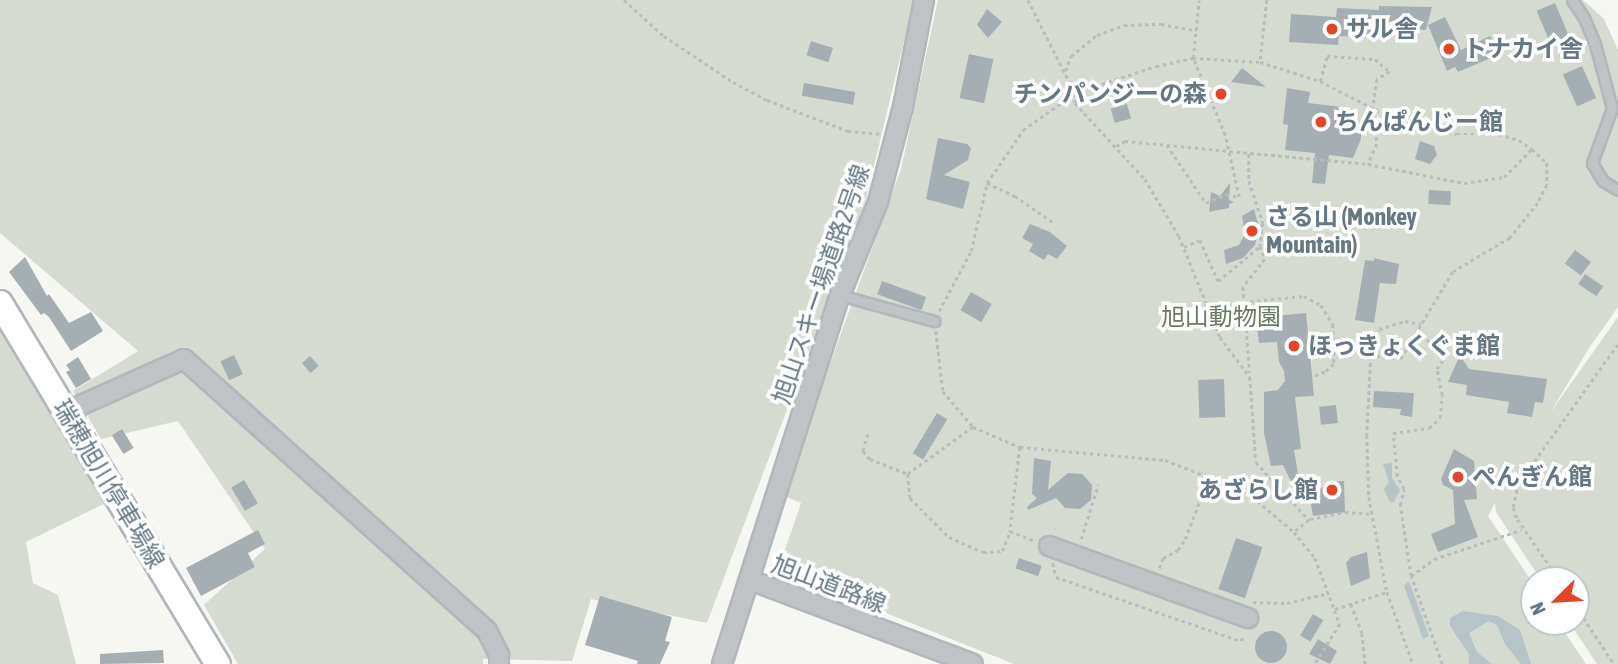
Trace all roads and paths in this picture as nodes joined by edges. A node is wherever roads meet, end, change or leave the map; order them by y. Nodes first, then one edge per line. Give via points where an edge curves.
1 (624, 0) edge
2 (924, 0) edge
3 (1028, 0) edge
4 (1199, 0) edge
5 (1267, 0) edge
6 (1572, 0) edge
7 (1196, 30) junction
8 (1193, 58) junction
9 (1259, 62) junction
10 (1064, 72) junction
11 (1320, 81) junction
12 (1075, 93) junction
13 (1373, 109) junction
14 (884, 135) dead end
15 (1167, 145) junction
16 (1116, 146) junction
17 (1532, 149) junction
18 (1227, 151) junction
19 (1249, 153) junction
20 (1367, 164) junction
21 (987, 183) junction
22 (1618, 190) edge
23 (1054, 223) dead end
24 (1260, 246) junction
25 (1184, 247) junction
26 (840, 295) junction
27 (1243, 302) junction
28 (0, 303) edge
29 (934, 321) junction
30 (1421, 324) junction
31 (1414, 334) junction
32 (1618, 344) edge
33 (1335, 345) junction
34 (1369, 345) junction
35 (1371, 356) junction
36 (1250, 377) junction
37 (1312, 377) dead end
38 (68, 415) junction
39 (973, 427) junction
40 (869, 434) dead end
41 (908, 474) junction
42 (1203, 475) junction
43 (1098, 485) dead end
44 (1372, 514) junction
45 (1309, 520) junction
46 (1522, 530) junction
47 (1010, 531) dead end
48 (1294, 532) junction
49 (1049, 546) dead end
50 (1075, 556) junction
51 (1549, 566) edge
52 (1411, 576) junction
53 (750, 580) junction
54 (1153, 584) junction
55 (1387, 592) junction
56 (1350, 604) junction
57 (1335, 609) junction
58 (1248, 618) dead end
59 (1590, 627) edge
60 (218, 664) edge
61 (499, 664) edge
62 (722, 664) edge
63 (973, 664) edge
64 (1315, 664) edge
65 (1365, 664) edge
66 (1413, 664) edge
67 (1442, 664) edge
68 (1614, 664) edge

1 - 14 path via 664,36 767,100 848,131
2 - 26 street, 旭山スキー場道路2号線 via 878,202
3 - 10 path
4 - 7 path
5 - 9 path
6 - 22 lane via 1595,44 1612,108 1592,163 1603,181
7 - 8 path
7 - 10 path via 1161,24 1124,25 1097,35 1071,56
8 - 9 path
8 - 12 path
8 - 18 path via 1225,135
9 - 11 path
10 - 12 path
11 - 13 path
11 - 13 path via 1327,56 1375,59 1390,72 1377,79
12 - 16 path via 1075,103
12 - 21 path via 1023,130
13 - 17 path via 1400,122 1457,134 1499,134
13 - 20 path via 1377,144
15 - 16 path via 1125,141
15 - 18 path
15 - 18 path via 1206,203 1226,194 1239,197
16 - 25 path via 1145,179
17 - 20 path via 1504,177 1464,183
17 - 30 path via 1547,163 1547,185 1538,203 1510,238 1453,272
18 - 19 path
19 - 20 path
19 - 24 path via 1251,192 1263,223
21 - 23 path
21 - 29 path via 971,251
24 - 25 path via 1217,281 1200,240
24 - 27 path via 1265,259 1243,287
25 - 36 path via 1220,337
26 - 29 lane
26 - 53 street, 旭山スキー場道路2号線
27 - 33 path via 1304,296 1321,305 1333,324
27 - 36 path
28 - 38 main road, 瑞穂旭川停車場線
29 - 39 path via 943,391
30 - 31 path
30 - 34 path via 1405,321 1379,329
31 - 35 path via 1401,359
31 - 52 path via 1448,352 1437,369 1440,418 1429,428 1393,433 1397,476 1404,489 1400,505
32 - 46 path via 1518,484 1513,508
33 - 34 path
33 - 37 path via 1334,364
34 - 35 path
35 - 44 path via 1367,435
36 - 45 path via 1256,462
38 - 60 main road, 瑞穂旭川停車場線
38 - 61 street via 184,359 486,631
39 - 41 path
39 - 42 path via 1020,447 1165,460
40 - 41 path via 863,451 870,459
41 - 47 path via 910,498 949,537 983,552 1002,551
42 - 48 path via 1247,492
42 - 54 path via 1202,492 1185,538 1178,550 1163,558
43 - 50 path
44 - 45 path via 1345,512
44 - 55 path
45 - 48 path
46 - 51 path
46 - 52 path via 1434,559
48 - 57 path via 1315,558
49 - 50 street
50 - 54 street
52 - 67 path
53 - 62 street, 旭山道路線
53 - 63 street, 旭山道路線
54 - 58 street
55 - 56 path
55 - 66 path
56 - 57 path
56 - 65 path via 1362,633
57 - 64 path via 1340,624
59 - 68 path

